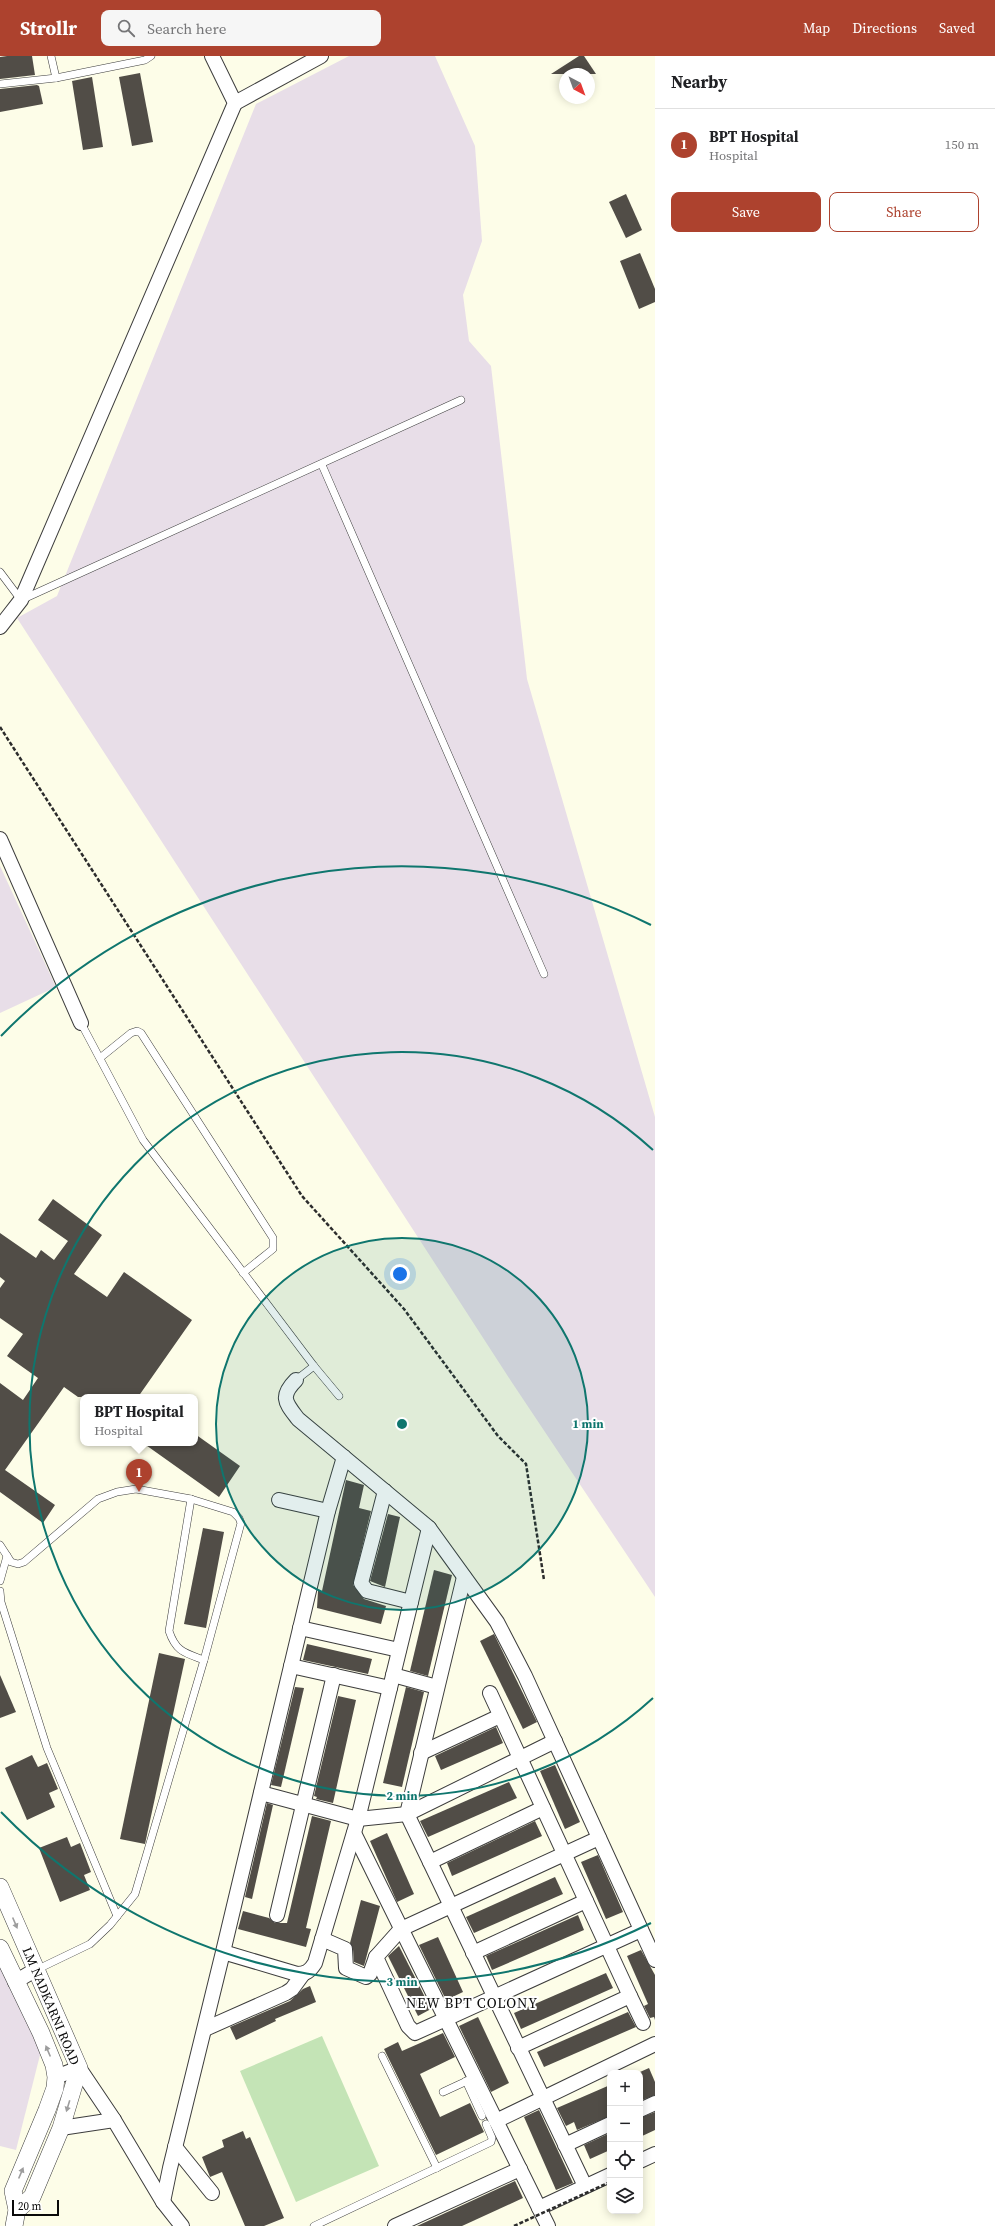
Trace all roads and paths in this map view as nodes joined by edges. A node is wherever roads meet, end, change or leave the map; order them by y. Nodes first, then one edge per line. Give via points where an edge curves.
1 (51, 56) edge
2 (151, 56) edge
3 (212, 56) edge
4 (321, 56) edge
5 (56, 78) junction
6 (0, 84) edge
7 (235, 103) junction
8 (462, 400) dead end
9 (322, 465) junction
10 (0, 572) edge
11 (21, 600) junction
12 (0, 627) edge
13 (0, 726) edge
14 (0, 839) edge
15 (544, 974) dead end
16 (81, 1023) joint
17 (100, 1058) junction
18 (243, 1273) junction
19 (314, 1366) junction
20 (296, 1380) joint
21 (339, 1396) dead end
22 (344, 1457) junction
23 (385, 1491) junction
24 (190, 1499) junction
25 (279, 1500) dead end
26 (328, 1511) junction
27 (429, 1528) junction
28 (0, 1545) edge
29 (7, 1556) junction
30 (464, 1577) junction
31 (544, 1580) dead end
32 (0, 1581) edge
33 (0, 1592) edge
34 (411, 1602) junction
35 (300, 1628) junction
36 (399, 1650) junction
37 (204, 1660) junction
38 (291, 1666) junction
39 (334, 1675) junction
40 (391, 1681) junction
41 (437, 1687) junction
42 (490, 1693) dead end
43 (500, 1716) junction
44 (555, 1741) junction
45 (421, 1753) junction
46 (520, 1758) junction
47 (261, 1793) junction
48 (303, 1804) junction
49 (543, 1808) junction
50 (407, 1814) junction
51 (358, 1819) junction
52 (354, 1833) junction
53 (599, 1838) junction
54 (564, 1854) junction
55 (430, 1862) junction
56 (0, 1887) edge
57 (586, 1901) junction
58 (450, 1905) junction
59 (277, 1915) dead end
60 (117, 1916) junction
61 (401, 1929) junction
62 (641, 1930) junction
63 (322, 1939) junction
64 (607, 1946) junction
65 (0, 1948) edge
66 (223, 1952) junction
67 (473, 1954) junction
68 (376, 1957) junction
69 (655, 1960) edge
70 (35, 1970) junction
71 (303, 1974) junction
72 (15, 1982) junction
73 (630, 1996) junction
74 (494, 1997) junction
75 (446, 2020) junction
76 (644, 2023) dead end
77 (205, 2029) junction
78 (655, 2044) edge
79 (518, 2048) junction
80 (382, 2056) dead end
81 (79, 2068) junction
82 (56, 2077) junction
83 (470, 2079) junction
84 (443, 2092) dead end
85 (542, 2098) junction
86 (655, 2104) edge
87 (643, 2109) edge
88 (482, 2116) dead end
89 (114, 2120) junction
90 (490, 2123) junction
91 (607, 2125) edge
92 (61, 2128) junction
93 (565, 2145) junction
94 (175, 2146) junction
95 (655, 2154) edge
96 (643, 2160) edge
97 (437, 2168) junction
98 (520, 2169) junction
99 (607, 2175) edge
100 (607, 2183) edge
101 (585, 2186) junction
102 (212, 2193) dead end
103 (163, 2202) junction
104 (540, 2210) junction
105 (15, 2218) edge
106 (182, 2226) edge
107 (314, 2226) edge
108 (395, 2226) edge
109 (514, 2226) edge
110 (548, 2226) edge

1 - 5 lane
2 - 5 lane via 145,60
3 - 7 street
4 - 7 street
5 - 6 lane
7 - 11 street
8 - 9 lane
9 - 11 lane
9 - 15 lane
10 - 11 lane
11 - 12 street
13 - 31 path via 302,1196 404,1309 498,1436 526,1464
14 - 16 street
16 - 17 lane
17 - 18 lane via 143,1140
17 - 18 lane via 132,1033 141,1033 274,1238 273,1249
18 - 19 lane
19 - 20 lane
19 - 21 lane
20 - 22 street via 285,1398 286,1403 298,1419
22 - 23 street
22 - 26 street
23 - 27 street
23 - 34 street via 361,1583 367,1591
24 - 29 lane via 136,1489 117,1492 98,1499 24,1562 12,1562
24 - 37 lane via 169,1631 173,1643 182,1652
24 - 37 lane via 233,1512 241,1523
25 - 26 street
26 - 35 street
27 - 30 street
27 - 34 street
28 - 29 lane
29 - 32 lane
30 - 41 street
30 - 44 street via 497,1622
33 - 60 lane via 47,1748
34 - 36 street
35 - 36 street
35 - 38 street
36 - 40 street
37 - 60 lane via 135,1894
38 - 39 street
38 - 47 street
39 - 40 street
39 - 48 street
40 - 41 street
40 - 51 street
41 - 45 street
42 - 43 street
43 - 45 street
43 - 46 street
44 - 46 street
44 - 53 street
45 - 50 street
46 - 49 street
46 - 50 street
47 - 48 street
47 - 66 street
48 - 51 street
48 - 59 street
49 - 54 street
49 - 55 street
50 - 51 street
50 - 55 street
51 - 52 street
52 - 61 street
52 - 63 street
53 - 54 street
53 - 62 street
54 - 57 street
54 - 58 street
55 - 58 street
56 -> 70 street, LM NADKARNI ROAD
57 - 64 street
57 - 67 street
58 - 61 street
58 - 67 street
60 - 70 lane via 90,1944
61 - 68 street
61 - 75 street
62 - 64 street
62 - 69 street
63 - 68 street via 343,1947 346,1968 366,1977 370,1974
63 - 71 street via 315,1963
64 - 73 street
64 - 74 street
65 - 72 street, LM NADKARNI ROAD
66 - 71 street
66 - 77 street
67 - 74 street
68 - 75 street via 411,2030 415,2033
70 - 72 street
70 - 81 street, LM NADKARNI ROAD
71 - 77 street via 286,1993
82 -> 72 street, LM NADKARNI ROAD via 41,2033
73 - 76 street
73 - 79 street
74 - 75 street
74 - 79 street
75 - 83 street
77 - 94 street
78 - 85 street
79 - 85 street
80 - 97 lane
81 - 82 street
81 - 89 street
81 -> 92 street, LM NADKARNI ROAD
105 -> 82 street, LM NADKARNI ROAD via 14,2191 47,2110
83 - 84 lane
83 - 88 lane
83 - 90 street
85 - 90 street
85 - 93 street
86 - 87 street
89 - 92 street
89 - 103 street
90 - 97 lane via 491,2142
90 - 98 street
91 - 93 street
92 - 105 street, LM NADKARNI ROAD via 32,2197
93 - 101 street
94 - 102 street
94 - 103 street
95 - 96 street
97 - 107 lane
98 - 104 street
98 - 108 street
99 - 101 street
100 - 104 path, bridge
101 - 104 street
103 - 106 street
104 - 109 path, bridge
104 - 110 street

